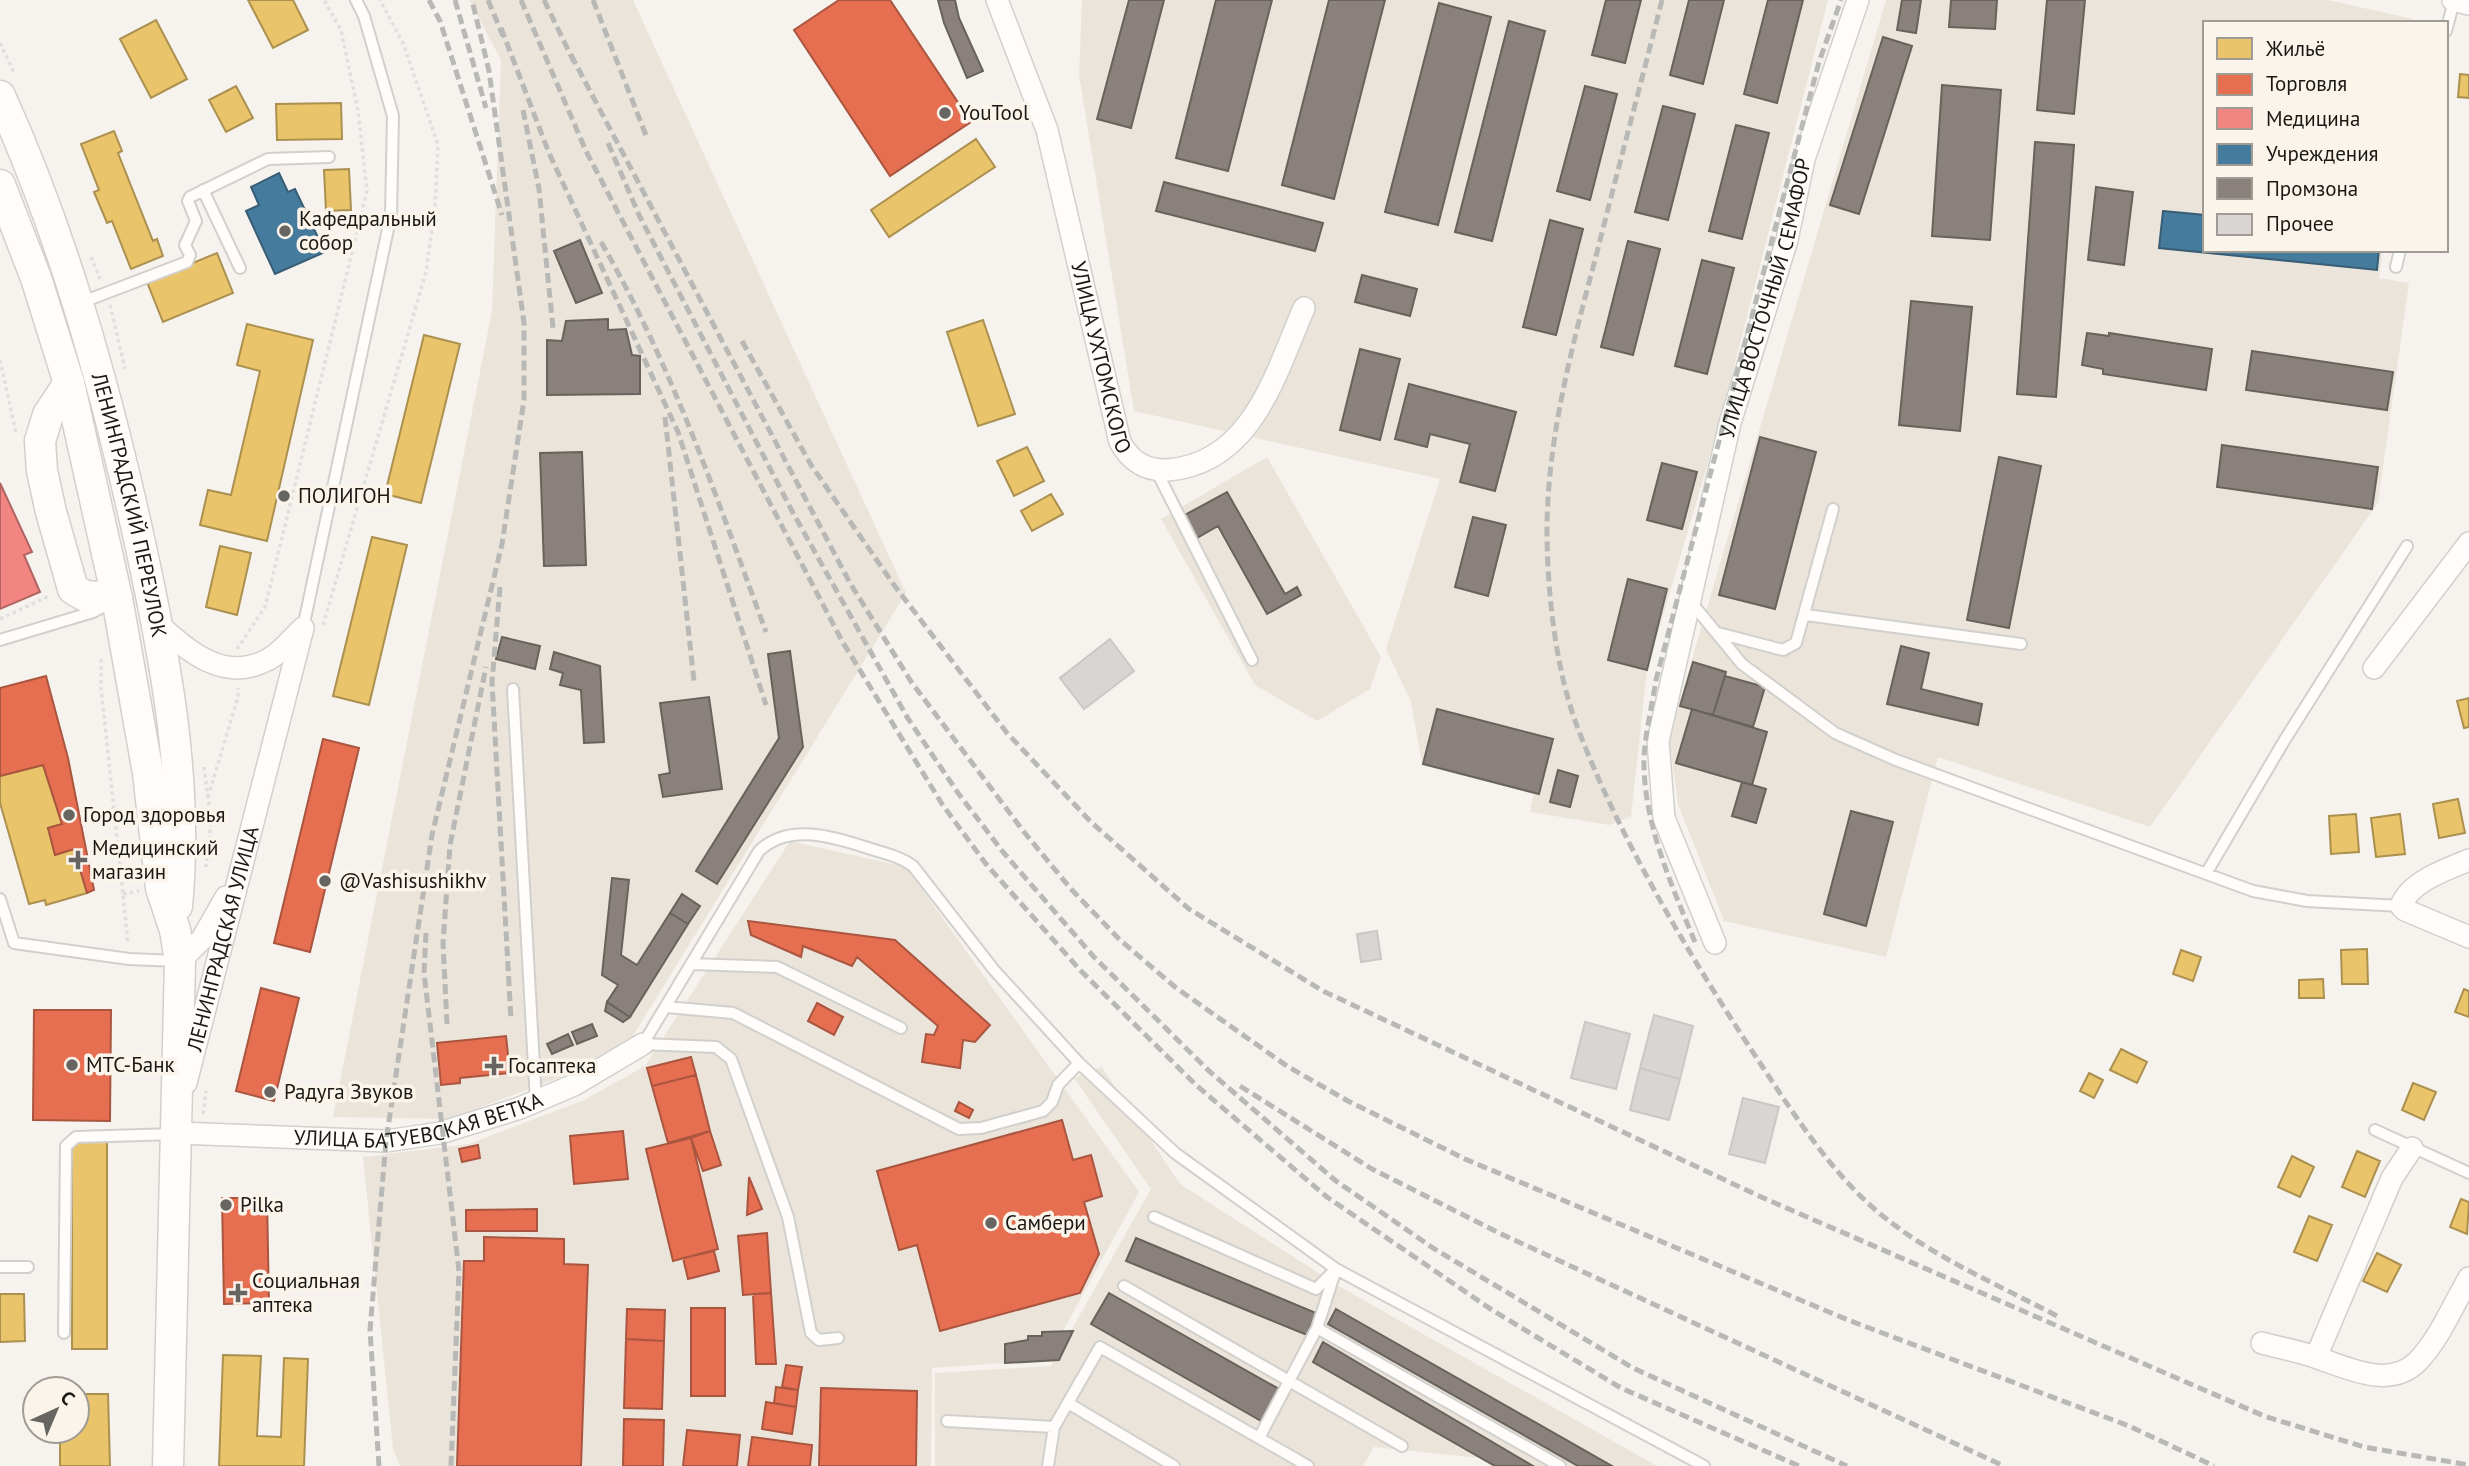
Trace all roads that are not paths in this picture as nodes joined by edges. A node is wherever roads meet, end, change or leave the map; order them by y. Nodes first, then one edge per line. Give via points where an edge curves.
1 (356, 0) edge
2 (997, 0) edge
3 (1858, 0) edge
4 (2453, 0) edge
5 (2469, 4) edge
6 (2448, 23) edge
7 (0, 96) edge
8 (329, 158) dead end
9 (0, 184) edge
10 (203, 190) junction
11 (2400, 252) edge
12 (2396, 267) dead end
13 (240, 268) dead end
14 (77, 304) junction
15 (1304, 308) dead end
16 (69, 383) junction
17 (1156, 470) junction
18 (1833, 509) dead end
19 (2469, 544) edge
20 (2407, 545) dead end
21 (117, 598) junction
22 (1690, 601) junction
23 (1806, 615) junction
24 (158, 624) junction
25 (313, 628) junction
26 (1717, 634) junction
27 (0, 640) edge
28 (2021, 644) dead end
29 (1252, 660) dead end
30 (2374, 668) dead end
31 (513, 689) dead end
32 (2469, 860) edge
33 (2207, 872) junction
34 (240, 874) junction
35 (0, 900) edge
36 (2401, 906) junction
37 (175, 930) junction
38 (2469, 937) edge
39 (1715, 943) dead end
40 (180, 961) junction
41 (692, 964) junction
42 (666, 1007) junction
43 (901, 1028) dead end
44 (643, 1044) junction
45 (1079, 1063) junction
46 (536, 1102) junction
47 (185, 1127) junction
48 (2375, 1130) dead end
49 (2412, 1148) junction
50 (2469, 1172) edge
51 (1154, 1217) dead end
52 (0, 1267) edge
53 (28, 1267) dead end
54 (1336, 1269) junction
55 (2469, 1279) edge
56 (1124, 1286) dead end
57 (1317, 1328) junction
58 (65, 1333) dead end
59 (838, 1338) dead end
60 (2262, 1343) dead end
61 (2316, 1357) junction
62 (1290, 1381) junction
63 (1068, 1403) junction
64 (947, 1421) dead end
65 (1054, 1427) junction
66 (1259, 1438) junction
67 (1402, 1446) dead end
68 (168, 1466) edge
69 (1048, 1466) edge
70 (1174, 1466) edge
71 (1308, 1466) edge
72 (1560, 1466) edge
73 (1704, 1466) edge

1 - 25 lane via 393,116 391,215
2 - 17 street, УЛИЦА УХТОМСКОГО via 1046,130 1120,442 1133,460
3 - 22 street, УЛИЦА ВОСТОЧНЫЙ СЕМАФОР via 1804,159 1787,240 1730,423
4 - 5 street
4 - 6 lane
7 - 14 main road, ЛЕНИНГРАДСКИЙ ПЕРЕУЛОК
8 - 10 lane via 268,159
9 - 16 main road, ЛЕНИНГРАДСКИЙ ПЕРЕУЛОК
10 - 13 lane
10 - 14 lane via 188,201 196,221 185,244 190,255 187,262
11 - 12 lane
14 - 24 main road, ЛЕНИНГРАДСКИЙ ПЕРЕУЛОК via 99,365
15 - 17 street, УЛИЦА УХТОМСКОГО via 1262,404 1230,446 1191,468
16 - 21 main road, ЛЕНИНГРАДСКИЙ ПЕРЕУЛОК
16 - 21 main road via 43,427 40,442 47,491 73,589 85,596
17 - 29 lane
18 - 23 lane
19 - 30 street
20 - 33 lane
21 - 27 lane via 93,612
21 - 37 main road, ЛЕНИНГРАДСКИЙ ПЕРЕУЛОК via 148,774 160,888
22 - 26 lane
22 - 39 street, УЛИЦА ВОСТОЧНЫЙ СЕМАФОР via 1658,741 1664,818
23 - 26 lane via 1796,643 1783,650
23 - 28 lane
24 - 25 street via 207,662 237,667 269,660
24 - 37 main road, ЛЕНИНГРАДСКИЙ ПЕРЕУЛОК via 180,768
25 - 34 street, ЛЕНИНГРАДСКАЯ УЛИЦА
26 - 33 lane via 1742,664 1835,733 1896,760
31 - 46 lane
32 - 36 street via 2437,873 2404,897
33 - 36 lane via 2282,899
34 - 40 street via 202,939
34 - 47 street, ЛЕНИНГРАДСКАЯ УЛИЦА
35 - 40 lane via 14,943 129,959
36 - 38 street
37 - 40 main road, ЛЕНИНГРАДСКИЙ ПЕРЕУЛОК
40 - 47 main road, ЛЕНИНГРАДСКИЙ ПЕРЕУЛОК
41 - 42 lane
41 - 43 lane via 777,968
41 - 45 lane via 767,844 799,834 841,839 913,866 994,970
42 - 44 lane
42 - 45 lane via 733,1013 959,1129 981,1128 1043,1111 1058,1085
44 - 46 street, УЛИЦА БАТУЕВСКАЯ ВЕТКА via 574,1086
44 - 59 lane via 716,1047 731,1059 788,1217 811,1333 819,1340
45 - 54 lane via 1174,1153
46 - 47 street, УЛИЦА БАТУЕВСКАЯ ВЕТКА via 440,1132 386,1141
47 - 58 lane via 76,1137 66,1146
47 - 68 main road, ЛЕНИНГРАДСКАЯ УЛИЦА
48 - 49 lane
49 - 50 lane
49 - 61 street via 2392,1178
51 - 54 lane via 1316,1289
52 - 53 lane
54 - 57 lane
54 - 73 lane
55 - 61 street via 2425,1352 2405,1371 2391,1375 2354,1372
56 - 62 lane
57 - 62 lane
57 - 72 lane
60 - 61 street
62 - 66 lane
62 - 67 lane
63 - 65 lane
63 - 66 lane via 1100,1347
63 - 70 lane
64 - 65 lane
65 - 69 lane
66 - 71 lane

